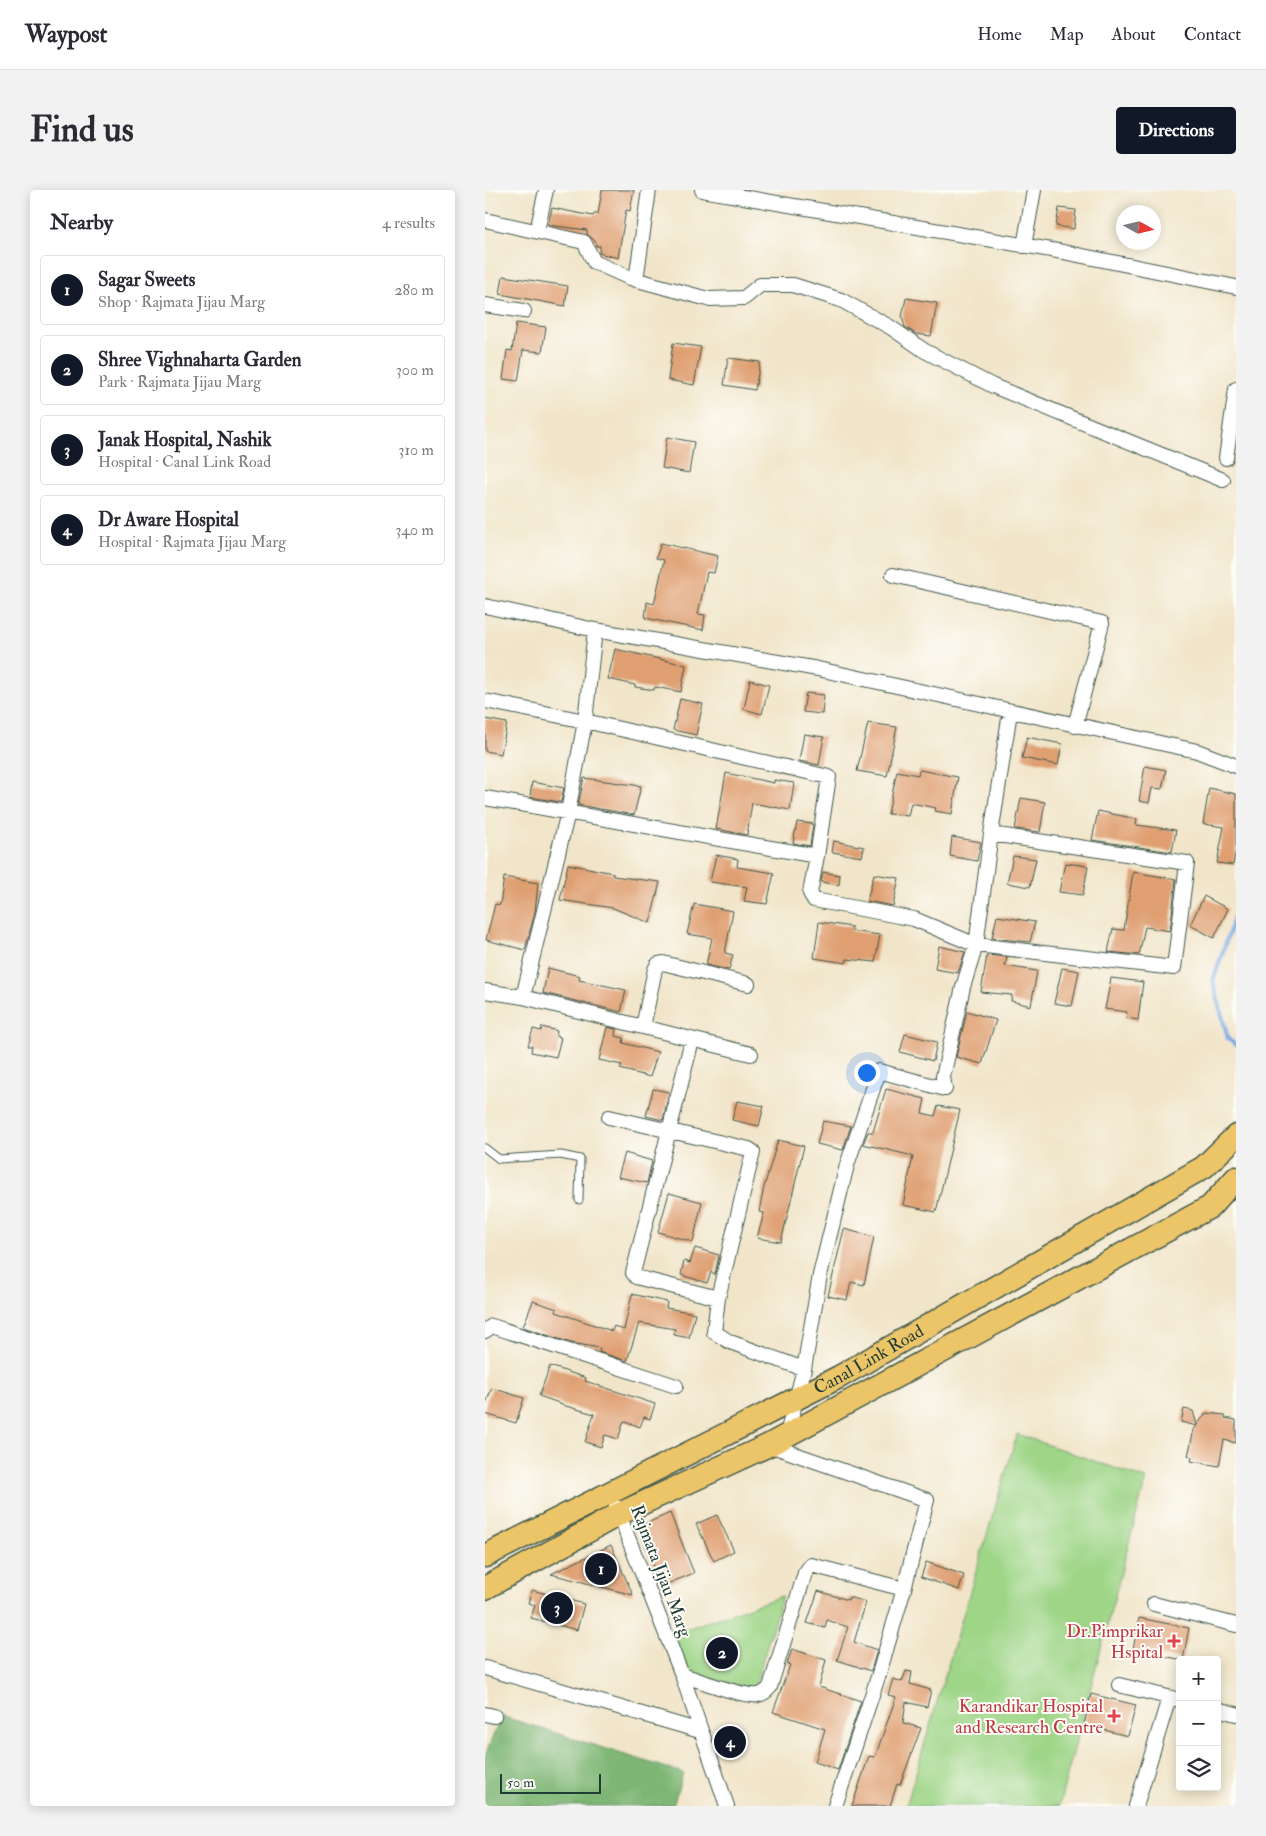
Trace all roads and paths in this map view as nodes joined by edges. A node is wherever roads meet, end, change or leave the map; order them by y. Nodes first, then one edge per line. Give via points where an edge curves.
1 (546, 190) edge
2 (649, 190) edge
3 (702, 190) edge
4 (1034, 190) edge
5 (485, 220) edge
6 (537, 231) junction
7 (1024, 246) junction
8 (635, 280) junction
9 (1236, 287) edge
10 (485, 304) edge
11 (524, 311) dead end
12 (1236, 389) edge
13 (1226, 458) dead end
14 (1223, 480) dead end
15 (893, 575) dead end
16 (485, 606) edge
17 (595, 630) junction
18 (485, 701) edge
19 (1009, 712) junction
20 (585, 721) junction
21 (1075, 726) junction
22 (1236, 766) edge
23 (485, 798) edge
24 (568, 812) junction
25 (991, 834) junction
26 (817, 856) junction
27 (976, 945) junction
28 (747, 984) dead end
29 (485, 991) edge
30 (523, 997) junction
31 (643, 1027) junction
32 (692, 1040) junction
33 (751, 1054) dead end
34 (609, 1117) dead end
35 (670, 1132) junction
36 (1236, 1136) edge
37 (485, 1148) edge
38 (1236, 1178) edge
39 (579, 1200) dead end
40 (718, 1298) junction
41 (485, 1331) edge
42 (804, 1369) junction
43 (676, 1386) dead end
44 (796, 1399) junction
45 (778, 1440) junction
46 (611, 1490) junction
47 (619, 1514) junction
48 (485, 1556) edge
49 (485, 1588) edge
50 (904, 1589) junction
51 (1154, 1604) dead end
52 (1236, 1625) edge
53 (485, 1668) edge
54 (682, 1675) junction
55 (1119, 1685) dead end
56 (1174, 1699) edge
57 (1221, 1710) edge
58 (1236, 1714) edge
59 (700, 1731) junction
60 (727, 1806) edge
61 (835, 1806) edge
62 (1136, 1806) edge

1 - 6 street
2 - 8 street
3 - 7 street
4 - 7 street
5 - 6 street
6 - 8 street via 584,242 594,262
7 - 9 street
8 - 14 street via 708,299 744,298 760,285 793,285 841,300 890,326 925,351 993,386
10 - 11 street
12 - 13 street
15 - 21 street via 1102,623
16 - 17 street
17 - 19 street via 818,669
17 - 20 street
18 - 20 street
19 - 21 street
19 - 25 street
20 - 24 street
20 - 26 street via 829,777
21 - 22 street via 1197,751
23 - 24 street
24 - 26 street
24 - 30 street
25 - 27 street
25 - 27 street via 1187,863 1174,968
26 - 27 street via 810,893 814,900 914,919
27 - 42 street via 943,1077 945,1089 879,1071 847,1164 821,1275
28 - 31 street via 658,964
29 - 30 street
30 - 31 street
31 - 32 street
32 - 33 street
32 - 35 street
34 - 35 street
35 - 40 street via 633,1273 636,1277
35 - 40 street via 753,1152
36 - 44 main road, Canal Link Road via 1204,1167
37 - 39 lane via 499,1159 561,1155 580,1159
38 - 45 main road, Canal Link Road via 1210,1207
40 - 42 street via 716,1335
41 - 43 street via 492,1326
42 - 44 street
44 - 45 street
44 - 46 main road, Canal Link Road
45 - 47 main road, Canal Link Road
45 - 50 street via 927,1500
46 - 47 street, Rajmata Jijau Marg
46 - 48 main road, Canal Link Road
47 - 49 main road, Canal Link Road
47 - 54 street, Rajmata Jijau Marg
50 - 54 street via 811,1565 805,1573 766,1692 757,1695 743,1693
50 - 61 street
51 - 52 street
53 - 59 street
54 - 59 street, Rajmata Jijau Marg
55 - 56 street
56 - 62 street
57 - 58 street
59 - 60 street, Rajmata Jijau Marg

